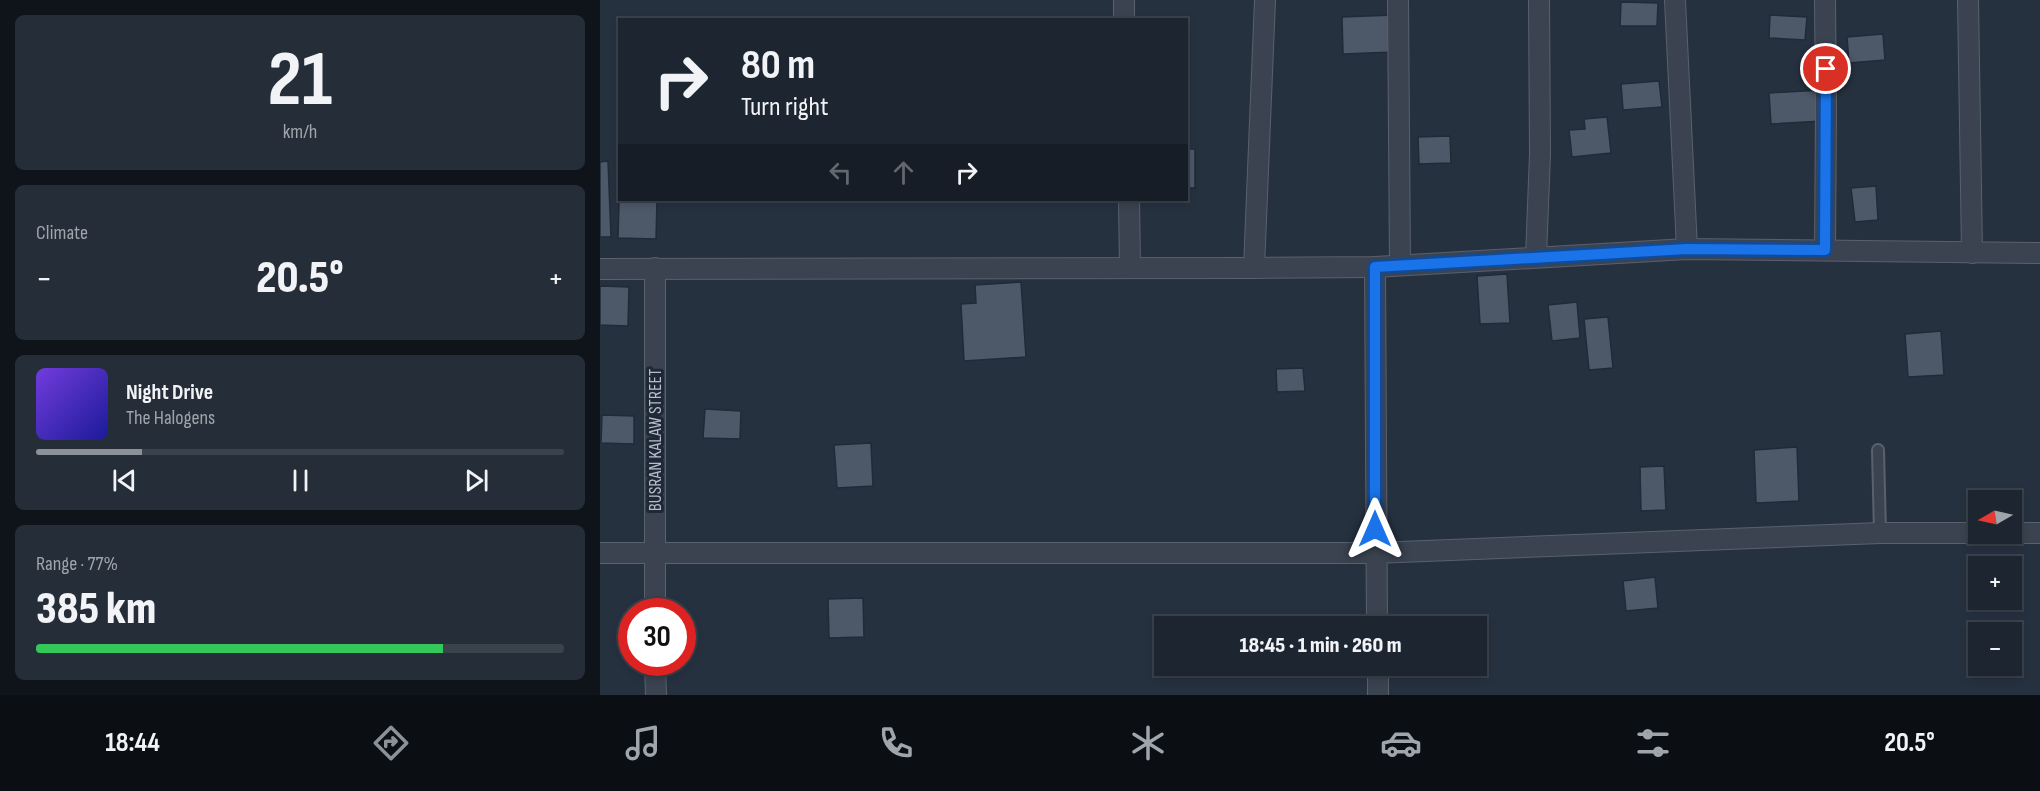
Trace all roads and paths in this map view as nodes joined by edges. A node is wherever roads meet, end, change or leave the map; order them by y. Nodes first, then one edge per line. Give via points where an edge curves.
1 (1124, 0) edge
2 (1266, 0) edge
3 (1398, 0) edge
4 (1539, 0) edge
5 (1675, 0) edge
6 (1825, 0) edge
7 (1968, 0) edge
8 (1124, 18) edge
9 (1130, 201) edge
10 (1687, 249) junction
11 (1825, 250) junction
12 (1972, 252) junction
13 (2040, 253) edge
14 (1536, 257) junction
15 (1400, 265) junction
16 (1130, 267) junction
17 (1375, 267) junction
18 (656, 268) junction
19 (1254, 268) junction
20 (600, 269) edge
21 (1878, 450) dead end
22 (1880, 533) junction
23 (1968, 533) edge
24 (2022, 533) edge
25 (2040, 533) edge
26 (654, 552) junction
27 (600, 553) edge
28 (1375, 553) junction
29 (655, 598) edge
30 (1377, 616) edge
31 (656, 676) edge
32 (1378, 676) edge
33 (656, 695) edge
34 (1378, 695) edge

1 - 8 street
2 - 19 street
3 - 15 street
4 - 14 street
5 - 10 street
6 - 11 street
7 - 12 street
9 - 16 street
10 - 11 street
10 - 14 street
11 - 12 street
12 - 13 street
14 - 15 street
15 - 17 street
16 - 18 street
16 - 19 street
17 - 19 street
17 - 28 street
18 - 20 street
18 - 26 street, BUSRAN KALAW STREET
21 - 22 lane
22 - 23 street
22 - 28 street
24 - 25 street
26 - 27 street
26 - 28 street
26 - 29 street, BUSRAN KALAW STREET
28 - 30 street
31 - 33 street
32 - 34 street

